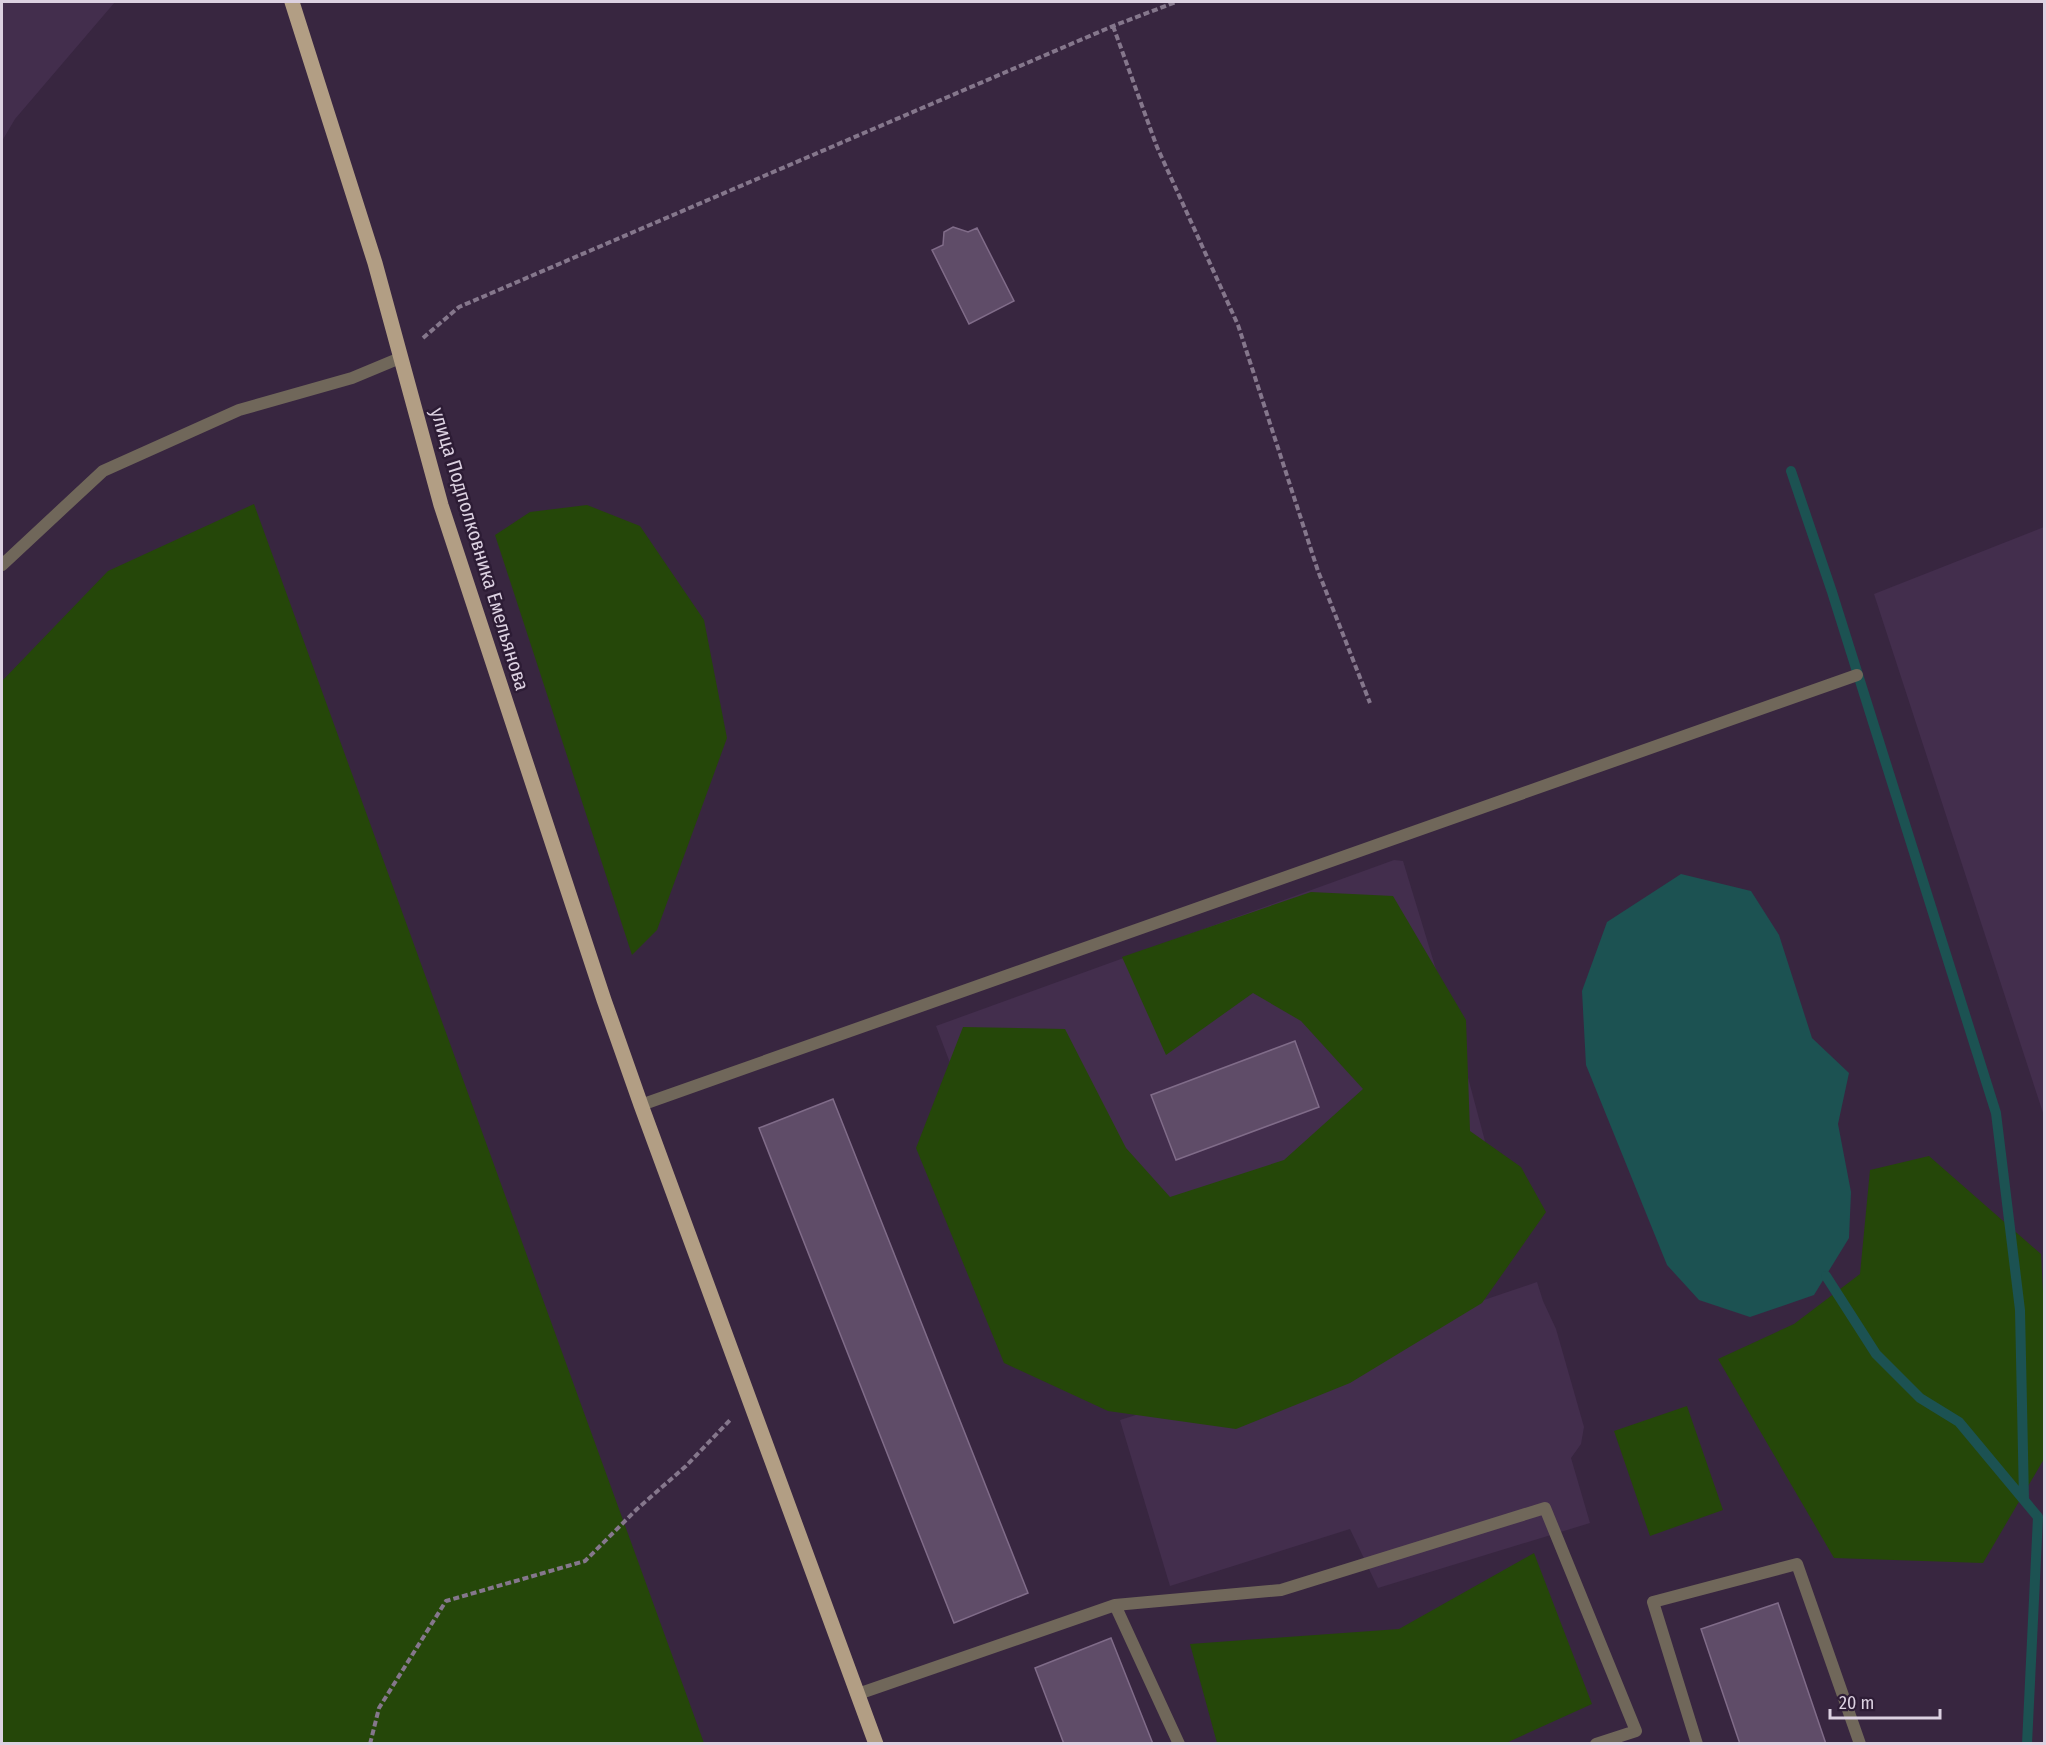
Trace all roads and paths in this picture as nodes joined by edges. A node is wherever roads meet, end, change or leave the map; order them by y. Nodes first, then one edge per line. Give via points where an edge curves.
1 (292, 2) edge
2 (1176, 2) edge
3 (1113, 26) junction
4 (400, 358) junction
5 (2, 564) edge
6 (1857, 675) dead end
7 (1370, 703) dead end
8 (641, 1105) junction
9 (749, 1400) junction
10 (1115, 1605) junction
11 (858, 1694) junction
12 (370, 1743) edge
13 (876, 1743) edge
14 (1179, 1743) edge
15 (1596, 1743) edge
16 (1697, 1743) edge
17 (1860, 1743) edge

1 - 4 main road, улица Подполковника Емельянова via 375,263
2 - 3 path
3 - 4 path via 459,307
3 - 7 path via 1157,147 1238,325 1318,571
4 - 5 street via 352,378 238,410 103,471
4 - 8 main road, улица Подполковника Емельянова via 441,505
6 - 8 street
8 - 9 main road, улица Подполковника Емельянова
9 - 11 main road, улица Подполковника Емельянова
9 - 12 path via 585,1561 446,1601 379,1708
10 - 11 street
10 - 14 street
10 - 15 street via 1281,1590 1545,1508 1636,1731
11 - 13 main road, улица Подполковника Емельянова
16 - 17 street via 1653,1602 1797,1564

